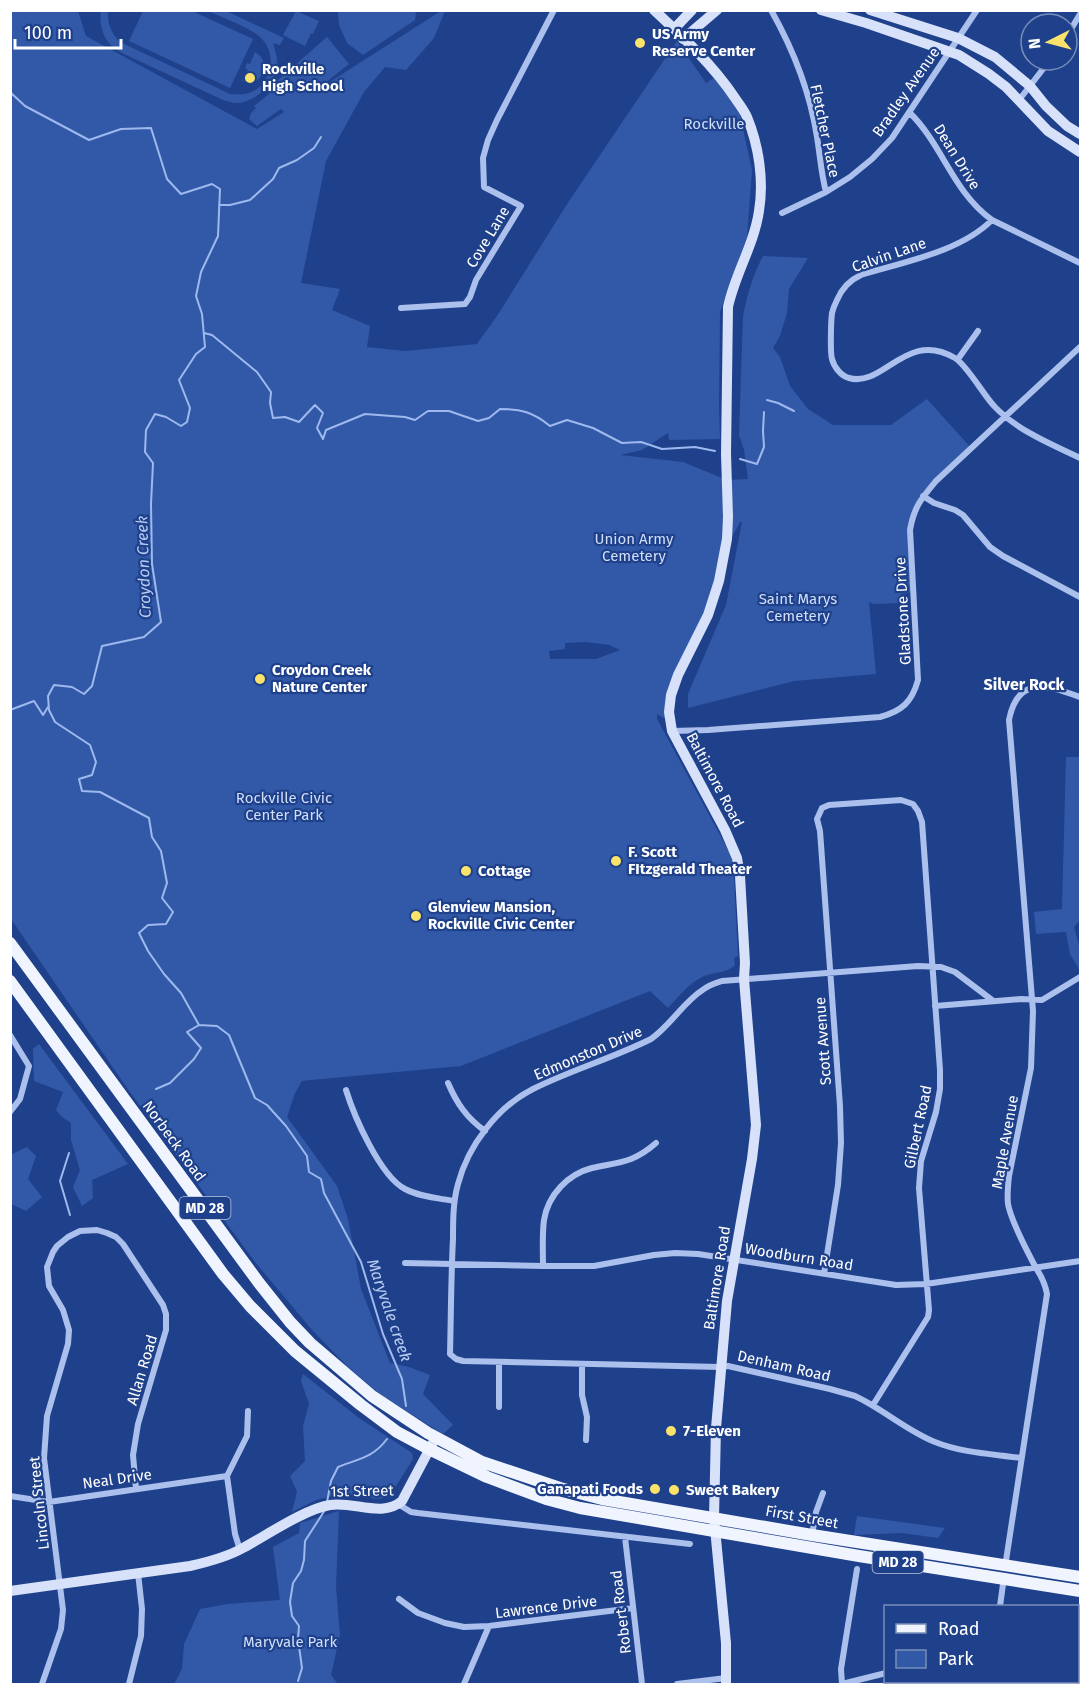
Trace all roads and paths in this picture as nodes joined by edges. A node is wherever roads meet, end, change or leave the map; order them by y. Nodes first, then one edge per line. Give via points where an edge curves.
1 (554, 10) edge
2 (654, 10) edge
3 (692, 10) edge
4 (717, 10) edge
5 (771, 10) edge
6 (821, 10) edge
7 (977, 10) edge
8 (872, 11) edge
9 (866, 22) junction
10 (674, 28) junction
11 (958, 38) junction
12 (683, 39) junction
13 (949, 52) junction
14 (1041, 72) edge
15 (1030, 86) junction
16 (1018, 100) junction
17 (909, 112) junction
18 (1080, 134) edge
19 (1080, 152) edge
20 (826, 192) junction
21 (782, 213) dead end
22 (992, 220) junction
23 (1080, 263) edge
24 (401, 308) dead end
25 (978, 331) dead end
26 (1080, 347) edge
27 (958, 359) junction
28 (1006, 417) junction
29 (1080, 458) edge
30 (923, 496) junction
31 (1080, 597) edge
32 (1080, 697) edge
33 (672, 731) junction
34 (822, 808) joint
35 (10, 943) edge
36 (932, 966) junction
37 (830, 972) junction
38 (1080, 977) edge
39 (744, 979) junction
40 (10, 981) edge
41 (10, 990) edge
42 (992, 1000) junction
43 (1031, 1000) junction
44 (935, 1006) junction
45 (30, 1009) junction
46 (10, 1035) edge
47 (448, 1083) dead end
48 (345, 1090) dead end
49 (10, 1112) edge
50 (485, 1131) junction
51 (656, 1143) dead end
52 (454, 1201) junction
53 (116, 1237) joint
54 (734, 1259) junction
55 (1080, 1261) edge
56 (405, 1263) dead end
57 (452, 1264) junction
58 (543, 1266) junction
59 (1036, 1268) junction
60 (824, 1274) junction
61 (926, 1284) junction
62 (456, 1359) joint
63 (499, 1363) junction
64 (582, 1364) junction
65 (720, 1368) junction
66 (873, 1405) junction
67 (499, 1407) dead end
68 (248, 1412) dead end
69 (436, 1437) junction
70 (586, 1440) dead end
71 (429, 1449) junction
72 (1022, 1458) junction
73 (227, 1476) junction
74 (136, 1489) junction
75 (823, 1493) dead end
76 (10, 1496) edge
77 (49, 1502) junction
78 (398, 1504) junction
79 (714, 1518) junction
80 (715, 1531) junction
81 (812, 1535) junction
82 (625, 1537) junction
83 (690, 1544) dead end
84 (240, 1550) junction
85 (1005, 1565) junction
86 (858, 1569) dead end
87 (138, 1573) junction
88 (1080, 1577) edge
89 (1004, 1579) junction
90 (61, 1584) junction
91 (10, 1590) edge
92 (1080, 1591) edge
93 (399, 1599) dead end
94 (1000, 1605) edge
95 (633, 1608) junction
96 (489, 1626) junction
97 (884, 1673) edge
98 (726, 1681) edge
99 (42, 1684) edge
100 (129, 1684) edge
101 (464, 1684) edge
102 (642, 1684) edge
103 (677, 1684) edge
104 (842, 1684) edge

1 - 24 street, Cove Lane via 497,120 483,158 484,187 521,206 465,304
2 - 10 street, Baltimore Road
3 - 10 street
4 - 12 street
5 - 20 street, Fletcher Place via 794,56 809,101
6 - 9 street
7 - 11 street, Bradley Avenue
8 - 9 street
8 - 11 street
9 - 13 street
10 - 12 street, Baltimore Road
11 - 13 street, Bradley Avenue
11 - 15 street via 995,57
12 - 33 street, Baltimore Road via 723,81 746,115 759,159 760,189 753,240 728,307 725,550 708,615 671,695
13 - 16 street via 989,74
13 - 17 street, Bradley Avenue
14 - 15 street
15 - 16 street
15 - 18 street via 1067,126
16 - 19 street via 1048,131
17 - 20 street, Bradley Avenue via 872,159
17 - 22 street, Dean Drive via 922,125 964,193
20 - 21 street, Bradley Avenue
22 - 23 street, Dean Drive
22 - 27 street, Calvin Lane via 980,232 954,244 852,279 837,298 832,314 832,359 838,371 848,378 861,380 872,376 910,353 924,350
25 - 27 street
26 - 28 street, Gladstone Drive
27 - 28 street
28 - 29 street
28 - 30 street, Gladstone Drive
30 - 31 street via 963,514 990,547 1003,556
30 - 33 street, Gladstone Drive via 910,530 918,680 914,694 902,708 880,717
32 - 43 street, Maple Avenue via 1041,686 1022,692 1009,720
33 - 39 street, Baltimore Road via 737,858
34 - 36 street, Gilbert Road via 901,800 913,804 918,811
34 - 37 street, Scott Avenue via 818,819
35 - 69 main road, Norbeck Road / MD 28 via 290,1322 372,1396
36 - 37 street, Edmonston Drive
36 - 42 street, Edmonston Drive via 956,972
36 - 44 street, Gilbert Road
37 - 39 street, Edmonston Drive
37 - 60 street, Scott Avenue via 841,1143
38 - 43 street via 1042,1000
39 - 50 street, Edmonston Drive via 707,987 651,1039 531,1089 507,1106
39 - 54 street, Baltimore Road via 756,1125
40 - 45 main road, MD 28
41 - 45 main road
42 - 43 street
42 - 44 street
43 - 59 street, Maple Avenue via 1031,1068 1007,1194 1013,1218
44 - 61 street, Gilbert Road via 940,1089 921,1161 919,1188
45 - 71 main road, MD 28 via 238,1293 323,1375 397,1431
46 - 49 street via 28,1066 20,1099
47 - 50 street via 462,1110
48 - 52 street via 390,1178 416,1194
50 - 52 street, Edmonston Drive via 465,1164
51 - 58 street via 632,1160 579,1172 564,1183 546,1210
52 - 57 street, Edmonston Drive
53 - 74 street, Allan Road via 164,1305 166,1314 166,1330 138,1424 133,1455
53 - 77 street, Lincoln Street via 97,1230 80,1231 57,1246 47,1267 49,1286 69,1330 47,1416 44,1458
54 - 58 street, Woodburn Road via 675,1252 594,1266
54 - 60 street, Woodburn Road
54 - 65 street, Baltimore Road
55 - 59 street, Woodburn Road
56 - 57 street, Woodburn Road
57 - 58 street, Woodburn Road
57 - 62 street, Edmonston Drive via 450,1354
59 - 61 street, Woodburn Road
59 - 72 street, Maple Avenue via 1047,1294
60 - 61 street, Woodburn Road via 896,1285
61 - 66 street, Gilbert Road via 928,1317
62 - 63 street, Denham Road
63 - 64 street, Denham Road
63 - 67 street
64 - 65 street, Denham Road
64 - 70 street
65 - 66 street, Denham Road via 736,1367 831,1389
65 - 79 street, Baltimore Road
66 - 72 street, Denham Road via 934,1442
68 - 73 street via 247,1436
69 - 71 street
69 - 79 main road, First Street / MD 28 via 482,1462 582,1494
71 - 78 street
71 - 80 main road, First Street / MD 28 via 546,1499
72 - 85 street, Maple Avenue
73 - 74 street, Neal Drive
73 - 84 street
74 - 77 street, Neal Drive
75 - 81 street
76 - 77 street, Neal Drive
77 - 90 street, Lincoln Street
78 - 82 street, 1st Street via 411,1512
78 - 84 street, 1st Street via 376,1509 327,1506
79 - 80 street, Baltimore Road
79 - 81 main road, First Street / MD 28
80 - 89 main road, First Street / MD 28
80 - 98 street, Baltimore Road
81 - 85 main road, First Street / MD 28
82 - 83 street, 1st Street
82 - 95 street, Robert Road
84 - 87 street, 1st Street via 190,1566
85 - 88 main road, First Street / MD 28
85 - 89 street, Maple Avenue
86 - 104 street
87 - 90 street, 1st Street
87 - 100 street via 141,1636
89 - 92 main road, First Street / MD 28
89 - 94 street, Maple Avenue
90 - 91 street, 1st Street
90 - 99 street, Lincoln Street via 61,1629
93 - 96 street via 418,1613 445,1623
95 - 96 street, Lawrence Drive
95 - 102 street, Robert Road
96 - 101 street, Lawrence Drive
97 - 104 street
98 - 103 street

